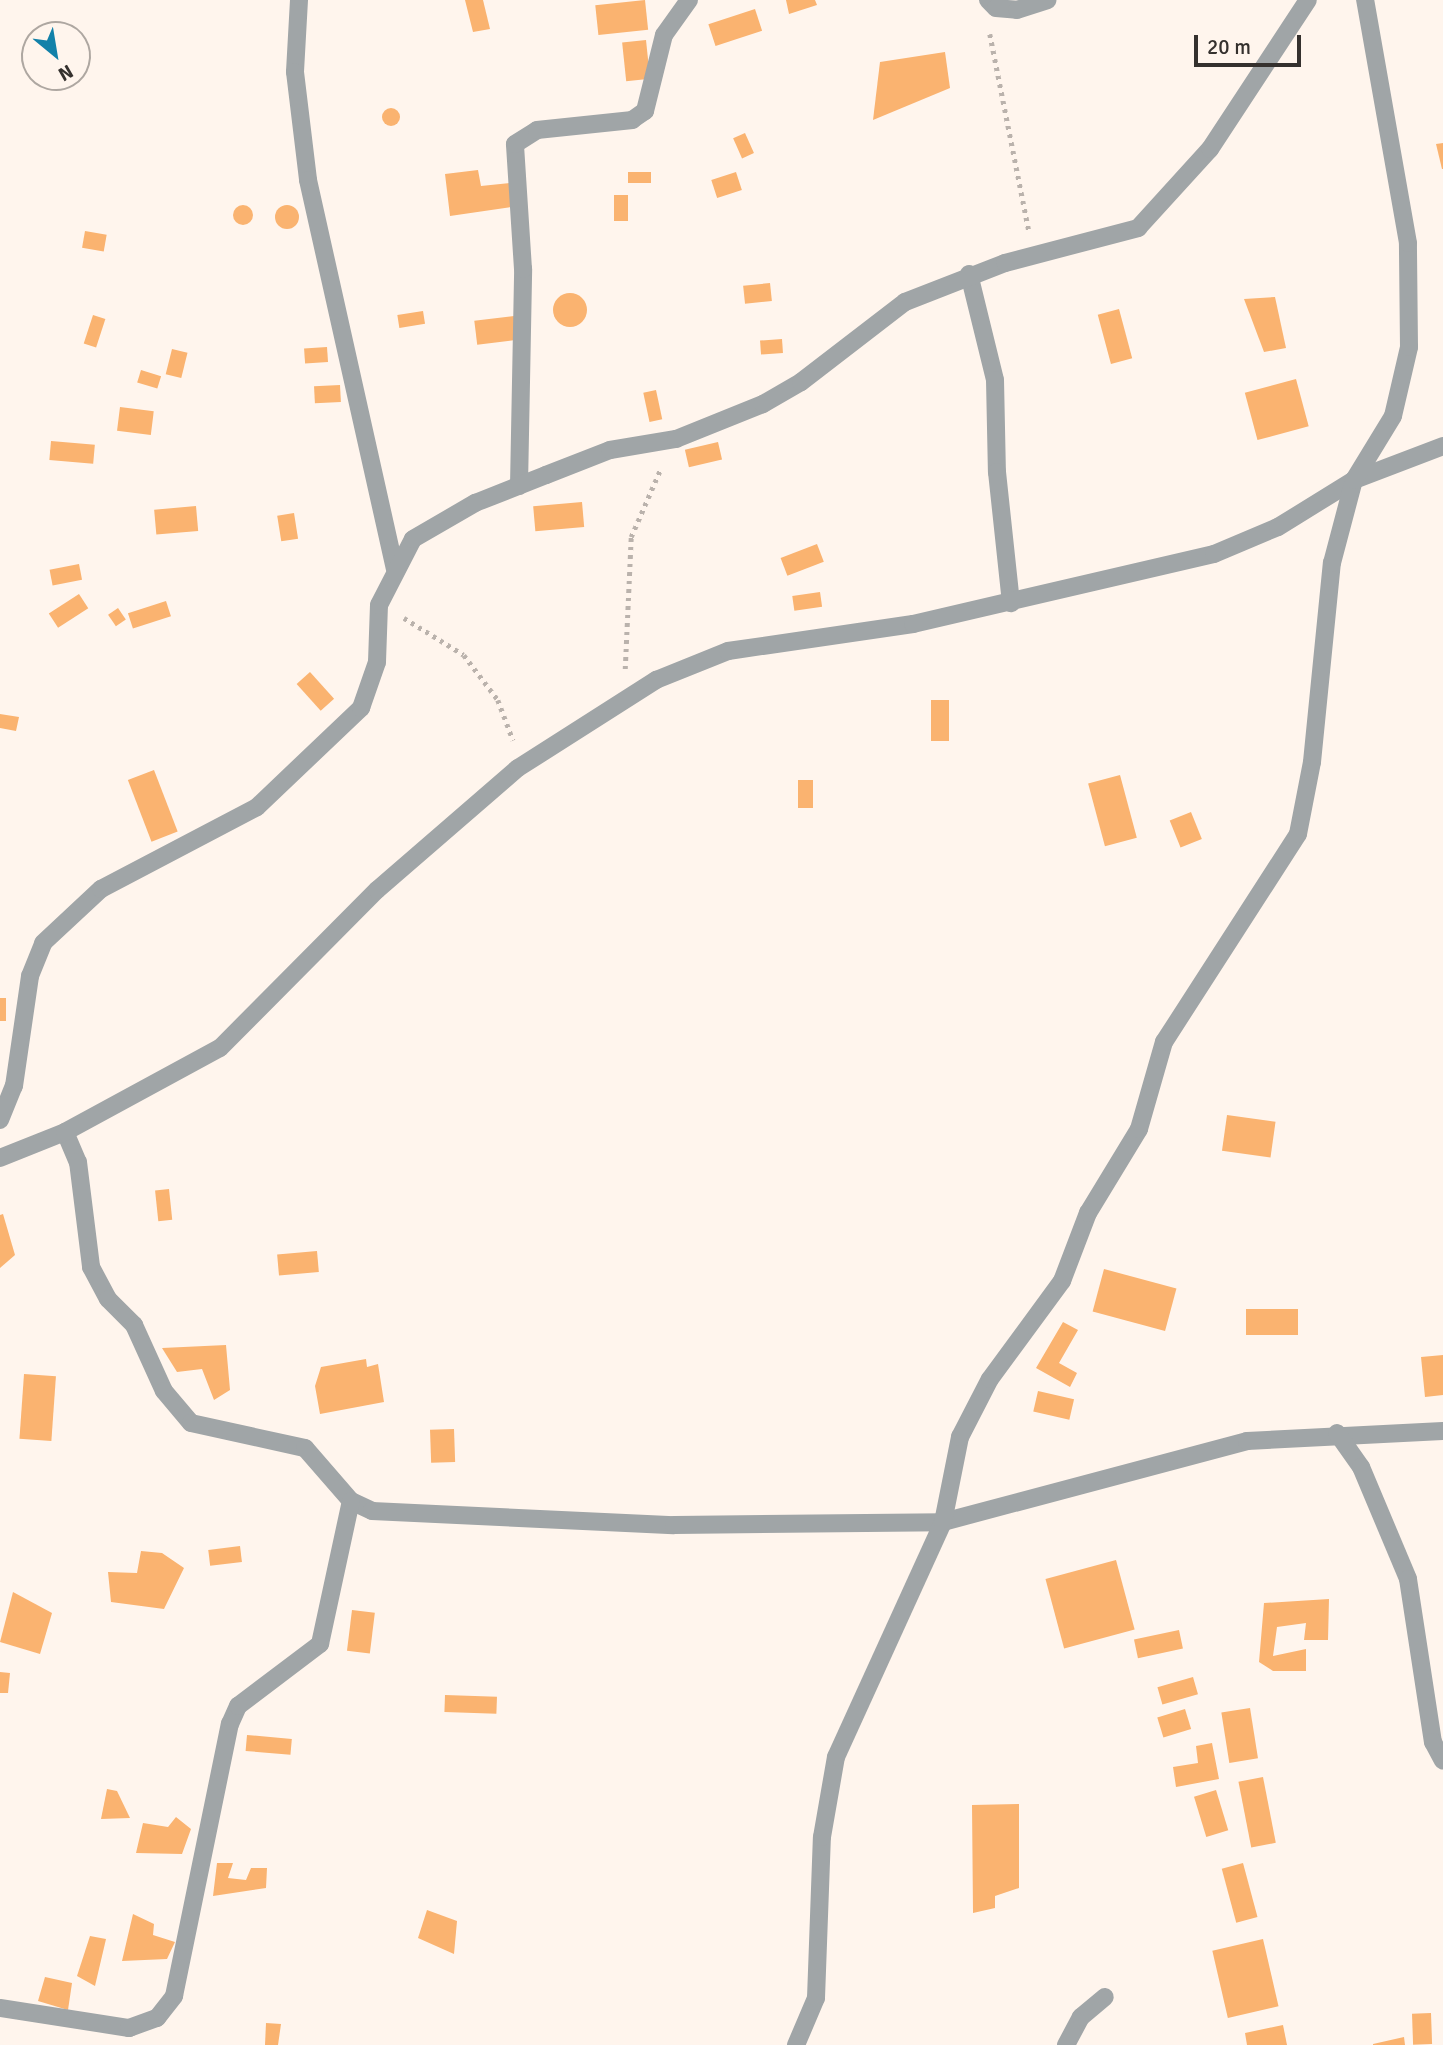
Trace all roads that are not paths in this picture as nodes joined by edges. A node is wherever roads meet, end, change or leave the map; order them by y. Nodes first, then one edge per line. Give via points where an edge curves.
1 (299, 0) edge
2 (690, 0) edge
3 (988, 0) edge
4 (1046, 0) edge
5 (1308, 0) edge
6 (1365, 0) edge
7 (969, 274) junction
8 (1443, 446) edge
9 (1354, 480) junction
10 (519, 486) junction
11 (395, 568) junction
12 (1011, 603) junction
13 (0, 1120) edge
14 (65, 1132) junction
15 (0, 1158) edge
16 (1443, 1431) edge
17 (1337, 1433) junction
18 (351, 1501) junction
19 (943, 1522) junction
20 (1443, 1760) edge
21 (1105, 1997) dead end
22 (0, 2008) edge
23 (796, 2045) edge
24 (1066, 2045) edge

1 - 11 street via 295,72 308,180
2 - 10 street via 664,35 645,111 632,120 537,130 515,144 523,307
3 - 4 street via 996,9 1017,10
5 - 7 street via 1210,149 1138,228
6 - 9 street via 1408,243 1409,347 1393,416
7 - 10 street via 905,302 772,398 676,439 610,450
7 - 12 street via 995,380 996,472
8 - 9 street
9 - 12 street via 1278,527 1214,554
9 - 19 street via 1332,563 1312,762 1298,834 1164,1042 1139,1129 1088,1213 1062,1281 960,1437
10 - 11 street via 413,539
11 - 13 street via 379,605 377,662 361,708 314,758 257,807 101,889 43,943 30,976 14,1086
12 - 14 street via 728,651 628,698 518,768 377,890 220,1048
14 - 15 street
14 - 18 street via 78,1161 91,1267 108,1299 134,1325 164,1391 191,1423 305,1448
16 - 17 street
17 - 19 street via 1247,1441
17 - 20 street via 1361,1467 1408,1579 1433,1742
18 - 19 street via 372,1511 674,1525
18 - 22 street via 320,1644 238,1706 230,1724 174,1996 157,2018 129,2028
19 - 23 street via 836,1757 822,1837 816,1998
21 - 24 street via 1081,2017

